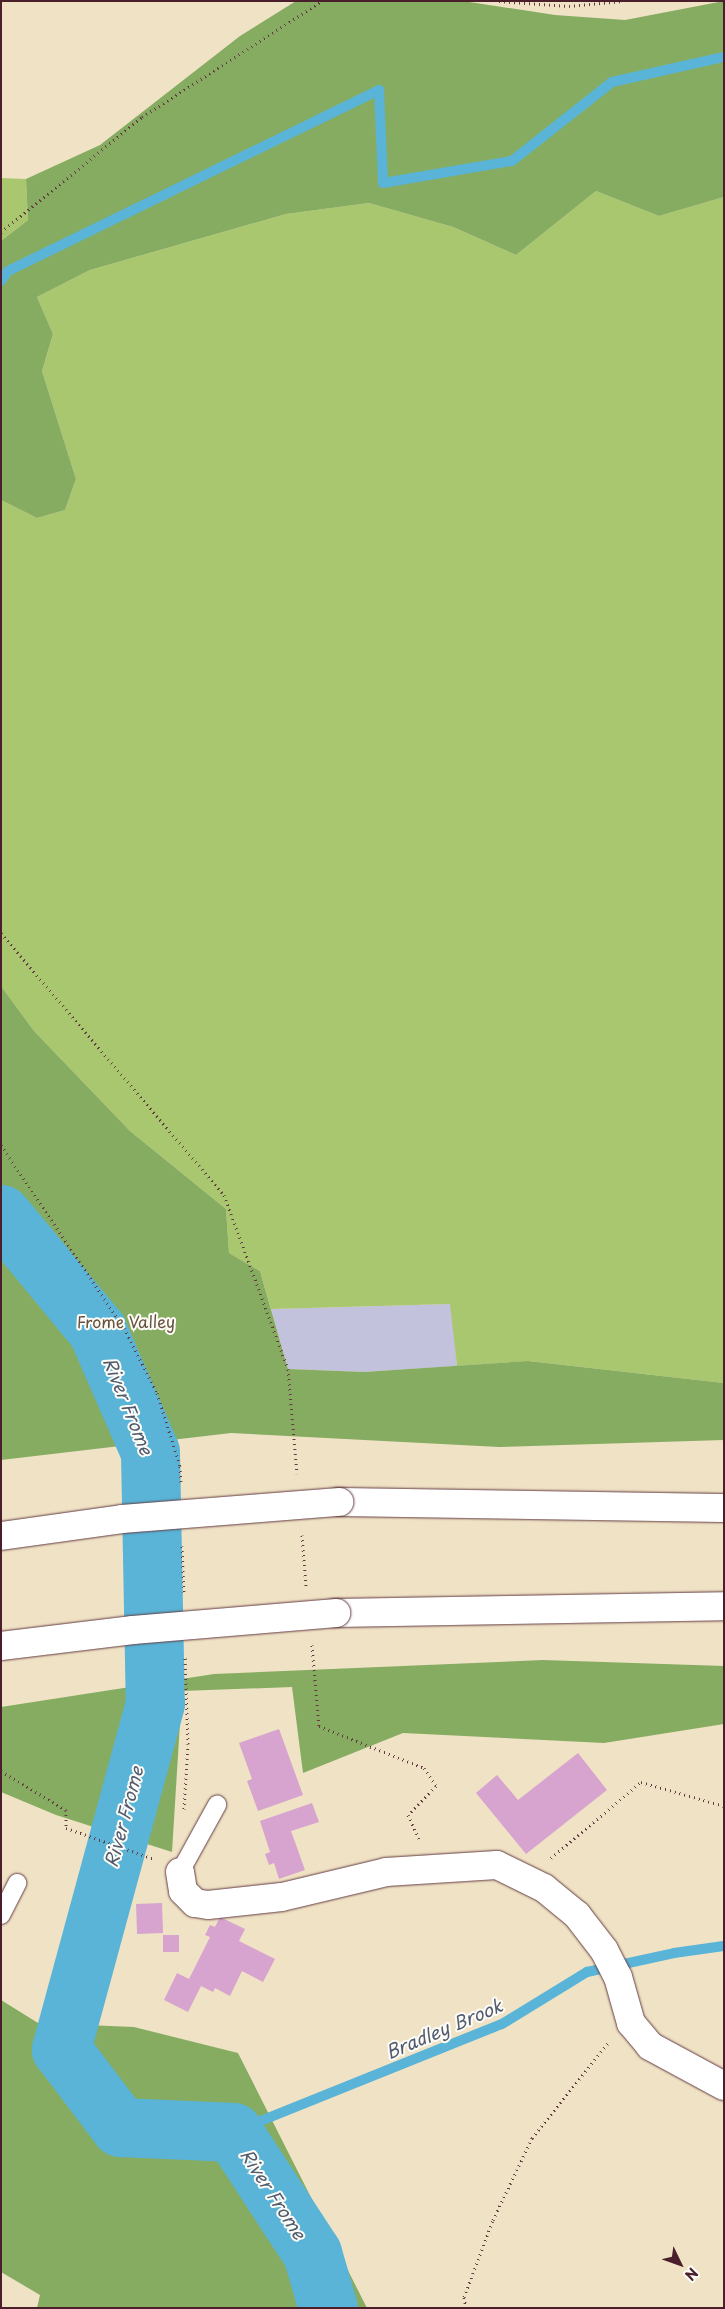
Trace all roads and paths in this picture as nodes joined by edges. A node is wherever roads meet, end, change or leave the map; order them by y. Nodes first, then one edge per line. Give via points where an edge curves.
1 (322, 1) edge
2 (499, 1) edge
3 (623, 1) edge
4 (1, 232) edge
5 (1, 933) edge
6 (297, 1477) dead end
7 (724, 1508) edge
8 (301, 1527) dead end
9 (1, 1536) edge
10 (307, 1596) dead end
11 (724, 1606) edge
12 (311, 1636) dead end
13 (1, 1646) edge
14 (1, 1771) edge
15 (217, 1805) dead end
16 (724, 1806) edge
17 (136, 1851) dead end
18 (432, 1867) junction
19 (180, 1872) joint
20 (528, 1879) junction
21 (17, 1883) dead end
22 (1, 1915) edge
23 (601, 2049) dead end
24 (724, 2086) edge
25 (466, 2308) edge

1 - 4 path via 142,117
2 - 3 path via 569,6
5 - 6 path via 224,1195 288,1369
7 - 9 main road, bridge via 339,1502 122,1519
8 - 10 path
11 - 13 main road, bridge via 336,1613 133,1630
12 - 18 path via 319,1726 424,1768 436,1786 408,1815
14 - 17 path via 66,1810 66,1828
15 - 19 lane
16 - 20 path via 641,1782
18 - 19 main road via 386,1872 282,1897 208,1905 195,1903 183,1891
18 - 20 main road via 497,1865
20 - 24 main road via 577,1915 604,1950 618,1976 631,2023 650,2046
21 - 22 lane
23 - 25 path via 532,2138 493,2220 464,2297

